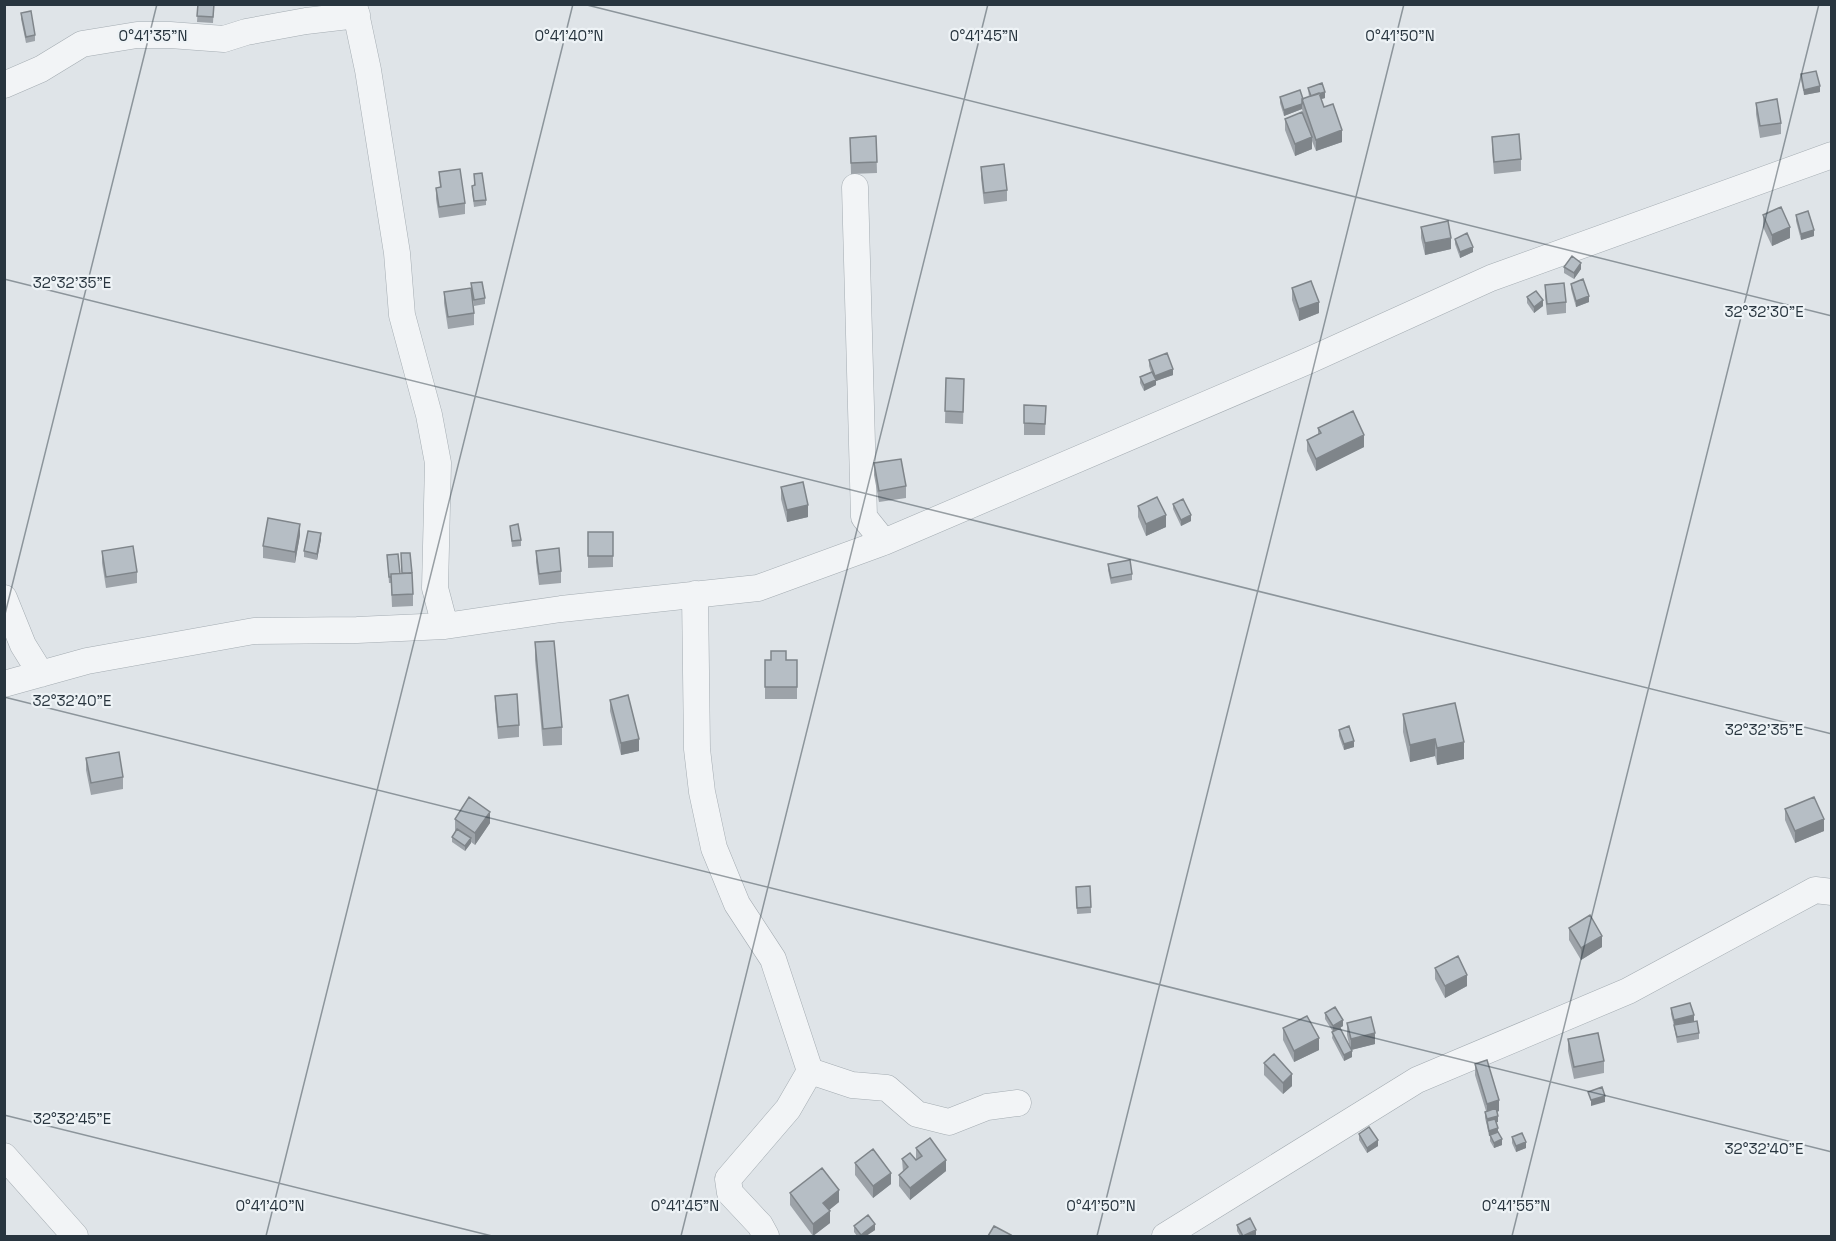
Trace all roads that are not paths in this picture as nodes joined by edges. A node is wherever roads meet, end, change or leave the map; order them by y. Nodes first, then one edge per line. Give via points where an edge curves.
1 (356, 10) edge
2 (4, 85) edge
3 (1832, 155) edge
4 (855, 187) dead end
5 (884, 542) junction
6 (695, 594) junction
7 (4, 598) edge
8 (445, 626) junction
9 (41, 674) junction
10 (4, 684) edge
11 (1832, 892) edge
12 (810, 1071) junction
13 (1018, 1103) dead end
14 (4, 1156) edge
15 (75, 1236) edge
16 (766, 1236) edge
17 (1165, 1236) edge

1 - 2 street via 224,39 137,35 82,44 41,69
1 - 8 street via 397,253 402,315 427,405 438,463 435,588
3 - 5 street via 1491,278 1310,360
4 - 5 street via 864,517
5 - 6 street via 758,588
6 - 8 street
6 - 12 street via 697,749 714,848 738,904 773,959
7 - 9 street via 22,645
8 - 9 street via 254,631 87,661
9 - 10 street
11 - 17 street via 1815,890 1628,991 1418,1080
12 - 13 street via 852,1085 887,1088 917,1114 949,1122 987,1107
12 - 16 street via 788,1109 728,1179 730,1193
14 - 15 street

